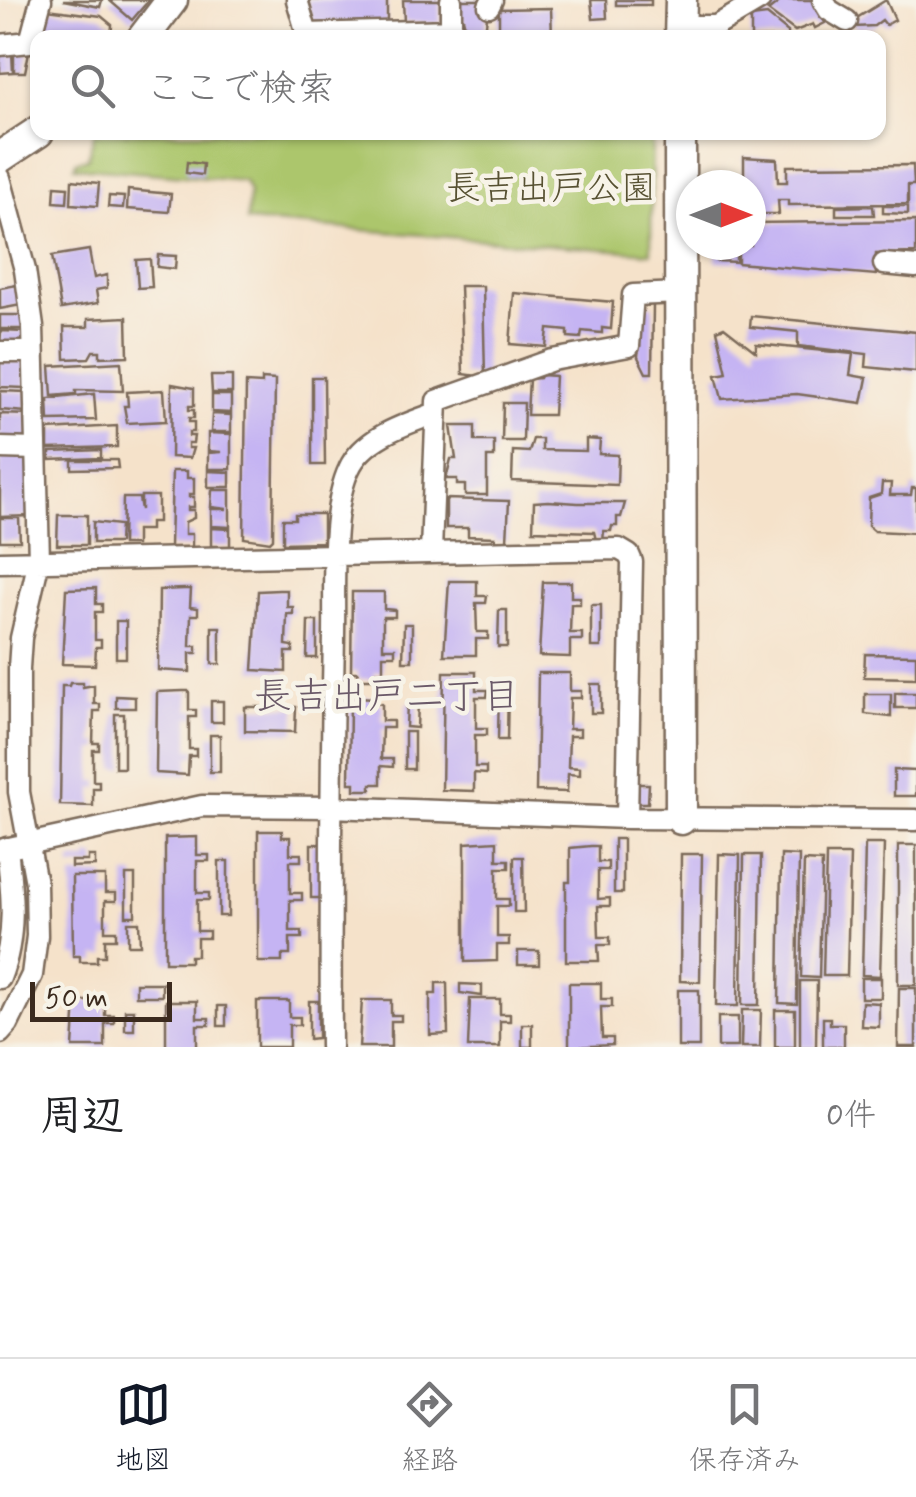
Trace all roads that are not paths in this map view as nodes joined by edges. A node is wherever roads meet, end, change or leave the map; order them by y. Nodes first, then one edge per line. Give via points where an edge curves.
1 (41, 0) edge
2 (172, 0) edge
3 (298, 0) edge
4 (452, 0) edge
5 (760, 0) edge
6 (824, 0) edge
7 (680, 21) edge
8 (847, 22) dead end
9 (33, 30) edge
10 (149, 30) edge
11 (306, 30) edge
12 (451, 30) edge
13 (30, 42) edge
14 (0, 45) edge
15 (30, 137) edge
16 (680, 140) edge
17 (0, 156) edge
18 (0, 178) edge
19 (884, 264) dead end
20 (916, 267) edge
21 (680, 293) junction
22 (0, 352) edge
23 (33, 352) junction
24 (436, 412) junction
25 (0, 448) edge
26 (36, 449) junction
27 (432, 551) junction
28 (336, 557) junction
29 (39, 560) junction
30 (0, 562) edge
31 (330, 807) junction
32 (627, 818) junction
33 (681, 819) junction
34 (916, 820) edge
35 (29, 842) junction
36 (4, 849) edge
37 (0, 978) edge
38 (0, 1032) edge
39 (331, 1047) edge

1 - 9 street
2 - 10 street
3 - 11 street
4 - 12 street
5 - 7 street via 716,26
6 - 8 street
13 - 14 street
15 - 17 street
16 - 21 street
18 - 23 street via 24,270
19 - 20 street
21 - 24 street via 633,295 629,346 552,360 437,400
21 - 33 street
22 - 23 street
23 - 26 street
24 - 27 street
24 - 28 street via 395,428 350,466
25 - 26 street
26 - 29 street
27 - 28 street
27 - 32 street via 619,549 629,555
28 - 29 street
28 - 31 street
29 - 30 street
29 - 35 street via 18,668 20,792
31 - 32 street
31 - 35 street via 202,806
31 - 39 street
32 - 33 street
33 - 34 street
35 - 36 street
35 - 38 street via 36,883 32,975
36 - 37 street via 11,938

